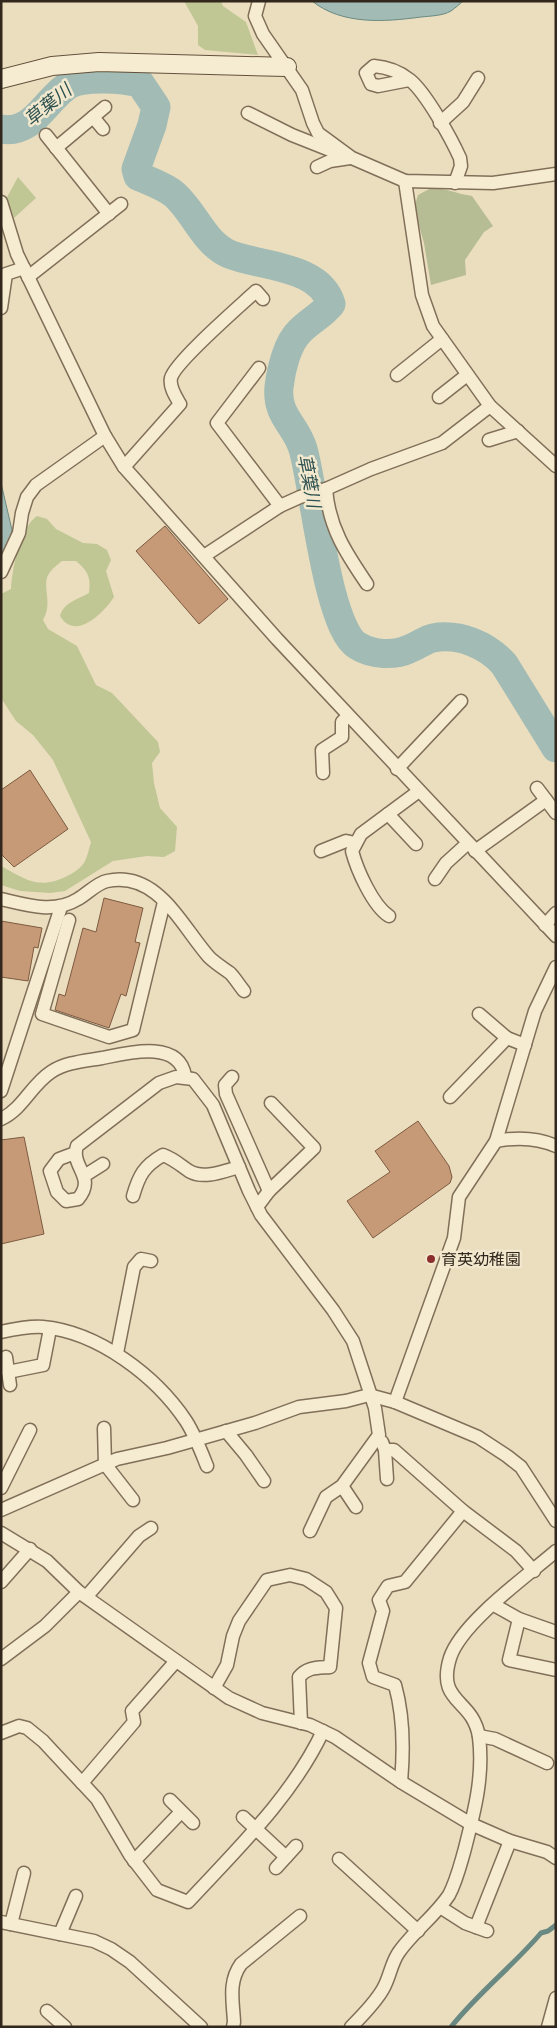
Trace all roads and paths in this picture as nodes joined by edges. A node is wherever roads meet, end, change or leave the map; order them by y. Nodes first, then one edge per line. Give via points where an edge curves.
1 (260, 1) edge
2 (287, 67) junction
3 (478, 78) dead end
4 (1, 79) edge
5 (409, 80) dead end
6 (104, 107) dead end
7 (248, 113) dead end
8 (93, 117) junction
9 (440, 123) junction
10 (103, 129) dead end
11 (46, 135) dead end
12 (56, 148) junction
13 (352, 158) junction
14 (317, 167) dead end
15 (556, 174) edge
16 (406, 181) junction
17 (455, 183) junction
18 (1, 202) edge
19 (121, 204) dead end
20 (109, 214) junction
21 (26, 272) junction
22 (264, 299) dead end
23 (1, 308) edge
24 (196, 330) dead end
25 (206, 339) junction
26 (442, 339) junction
27 (259, 368) dead end
28 (468, 374) junction
29 (397, 375) dead end
30 (439, 397) dead end
31 (490, 406) junction
32 (518, 431) junction
33 (105, 436) junction
34 (489, 440) dead end
35 (556, 466) edge
36 (124, 467) junction
37 (323, 490) junction
38 (280, 506) junction
39 (204, 556) junction
40 (1, 572) edge
41 (367, 584) dead end
42 (461, 701) dead end
43 (348, 716) junction
44 (397, 769) junction
45 (323, 773) dead end
46 (538, 788) dead end
47 (419, 792) junction
48 (546, 800) junction
49 (556, 813) edge
50 (388, 814) junction
51 (355, 842) junction
52 (416, 844) dead end
53 (471, 847) junction
54 (321, 851) dead end
55 (435, 879) dead end
56 (1, 899) edge
57 (164, 902) junction
58 (61, 907) junction
59 (556, 913) edge
60 (390, 916) dead end
61 (69, 920) dead end
62 (545, 925) junction
63 (556, 936) edge
64 (556, 967) edge
65 (244, 991) dead end
66 (479, 1014) dead end
67 (507, 1038) junction
68 (525, 1045) junction
69 (185, 1076) junction
70 (232, 1077) dead end
71 (1, 1092) edge
72 (450, 1098) dead end
73 (271, 1103) dead end
74 (1, 1119) edge
75 (496, 1141) junction
76 (556, 1146) edge
77 (75, 1153) junction
78 (103, 1164) dead end
79 (240, 1167) junction
80 (84, 1176) junction
81 (270, 1192) junction
82 (133, 1196) dead end
83 (257, 1207) junction
84 (151, 1261) dead end
85 (50, 1328) junction
86 (1, 1332) edge
87 (117, 1353) junction
88 (6, 1357) dead end
89 (8, 1372) junction
90 (10, 1385) dead end
91 (369, 1395) junction
92 (395, 1402) junction
93 (104, 1428) dead end
94 (30, 1430) dead end
95 (226, 1431) junction
96 (379, 1435) junction
97 (196, 1439) junction
98 (385, 1450) junction
99 (105, 1464) junction
100 (207, 1466) dead end
101 (387, 1479) dead end
102 (264, 1481) dead end
103 (342, 1486) junction
104 (1, 1488) edge
105 (133, 1500) dead end
106 (356, 1507) dead end
107 (1, 1510) edge
108 (463, 1511) junction
109 (556, 1522) edge
110 (152, 1528) dead end
111 (310, 1531) dead end
112 (1, 1533) edge
113 (30, 1549) junction
114 (556, 1551) edge
115 (534, 1571) junction
116 (1, 1582) edge
117 (83, 1594) junction
118 (494, 1605) junction
119 (519, 1619) junction
120 (556, 1632) edge
121 (1, 1660) edge
122 (176, 1661) junction
123 (556, 1670) edge
124 (214, 1688) junction
125 (301, 1723) junction
126 (323, 1731) junction
127 (1, 1733) edge
128 (479, 1736) junction
129 (547, 1763) dead end
130 (401, 1782) junction
131 (82, 1783) junction
132 (170, 1800) dead end
133 (181, 1812) junction
134 (243, 1817) dead end
135 (193, 1823) dead end
136 (471, 1824) junction
137 (255, 1828) junction
138 (510, 1841) junction
139 (296, 1846) dead end
140 (286, 1857) junction
141 (556, 1858) edge
142 (339, 1859) dead end
143 (134, 1861) junction
144 (276, 1868) dead end
145 (24, 1873) dead end
146 (76, 1896) dead end
147 (440, 1907) junction
148 (300, 1916) dead end
149 (6, 1923) edge
150 (418, 1931) junction
151 (60, 1934) junction
152 (556, 1998) edge
153 (47, 2011) dead end
154 (552, 2019) edge
155 (192, 2024) edge
156 (59, 2025) edge
157 (233, 2027) edge
158 (351, 2027) edge

1 - 2 street via 255,16 263,34
2 - 4 street via 99,62 52,66
2 - 13 street via 302,90 318,133
3 - 9 street via 463,102
5 - 9 street
6 - 8 street
7 - 13 street via 292,135
8 - 10 street
8 - 12 street
9 - 17 street via 460,158 461,166
11 - 12 street
12 - 20 street
13 - 14 street via 330,161
13 - 16 street
15 - 17 street via 493,184
16 - 17 street
16 - 26 street via 422,295 433,326
18 - 21 street
19 - 20 street
20 - 21 street
21 - 23 street via 6,274
21 - 33 street
22 - 25 street via 256,291
24 - 25 street
25 - 36 street via 170,380 180,404
26 - 28 street
26 - 29 street
27 - 38 street via 217,423
28 - 30 street
28 - 31 street
31 - 32 street
31 - 37 street via 442,443
32 - 34 street
32 - 35 street
33 - 36 street
33 - 40 street via 36,485 27,497 19,533
36 - 39 street
37 - 38 street
37 - 41 street via 342,548
38 - 39 street
39 - 43 street
42 - 44 street
43 - 44 street
43 - 45 street via 342,722 342,736 322,750
44 - 47 street
46 - 48 street
47 - 50 street
47 - 53 street
48 - 49 street
48 - 53 street
50 - 51 street
50 - 52 street
51 - 54 street via 346,841
51 - 60 street via 352,851 355,863 381,911
53 - 55 street via 446,862
53 - 62 street
56 - 58 street via 38,908
57 - 58 street via 155,890 138,881 121,879 104,881
57 - 61 street via 133,1030 109,1037 42,1014
57 - 65 street via 210,958
58 - 71 street
59 - 62 street
62 - 63 street
64 - 68 street via 535,1011
66 - 67 street
67 - 68 street
67 - 72 street
68 - 75 street
69 - 74 street via 177,1060 144,1050 64,1065 44,1078 16,1111
69 - 77 street via 168,1079 151,1089 82,1140
69 - 79 street via 201,1087 213,1105
70 - 81 street via 225,1086 226,1094
73 - 81 street via 314,1148
75 - 76 street via 533,1139
75 - 92 street via 459,1197 454,1238
77 - 80 street
77 - 80 street via 59,1159 50,1171 60,1197 66,1201 78,1199 84,1192
78 - 80 street
79 - 82 street via 202,1175 190,1172 175,1159 163,1155 147,1164 139,1175
79 - 83 street
81 - 83 street
83 - 91 street via 334,1310 353,1341
84 - 87 street via 141,1259 134,1267
85 - 86 street via 18,1328
85 - 87 street
85 - 89 street via 43,1365
87 - 97 street via 174,1404
88 - 89 street
89 - 90 street
91 - 92 street
91 - 95 street via 299,1407
91 - 96 street via 375,1408
92 - 109 street via 478,1437 507,1456 521,1467
93 - 99 street
94 - 104 street
95 - 97 street
95 - 102 street
96 - 98 street
96 - 103 street
97 - 99 street
97 - 100 street
98 - 101 street
98 - 108 street via 394,1450
99 - 105 street
99 - 107 street
103 - 106 street
103 - 111 street via 326,1497
108 - 115 street via 516,1551
108 - 130 street via 405,1582 388,1586 379,1600 383,1611 369,1663 373,1677 395,1685 398,1696 404,1746
110 - 117 street via 139,1536
112 - 113 street
113 - 116 street
113 - 117 street
114 - 115 street
115 - 118 street
117 - 121 street
117 - 122 street
118 - 119 street
118 - 128 street via 467,1629 451,1655 447,1670 447,1686 452,1696 469,1710
119 - 120 street
119 - 123 street via 509,1660
122 - 124 street
122 - 131 street via 132,1711 134,1722
124 - 125 street via 262,1713
124 - 125 street via 227,1665 239,1621 267,1580 290,1575 306,1579 326,1592 336,1608 330,1668 311,1668 299,1677
125 - 126 street
126 - 130 street
126 - 137 street via 308,1758
127 - 131 street via 14,1727 27,1728
128 - 129 street via 495,1739
128 - 136 street via 481,1780
130 - 136 street
131 - 143 street via 97,1799
132 - 133 street
133 - 135 street
133 - 143 street
134 - 137 street
136 - 138 street
136 - 147 street via 450,1893
137 - 140 street
137 - 143 street via 188,1902 156,1890
138 - 141 street via 547,1852
138 - 147 street via 481,1929
139 - 140 street
140 - 144 street
142 - 150 street
145 - 149 street
146 - 151 street
147 - 150 street
148 - 157 street via 234,1973 231,1984
149 - 151 street
150 - 158 street via 393,1962 375,2000
151 - 155 street via 94,1940 111,1949 130,1962
152 - 154 street
153 - 156 street

